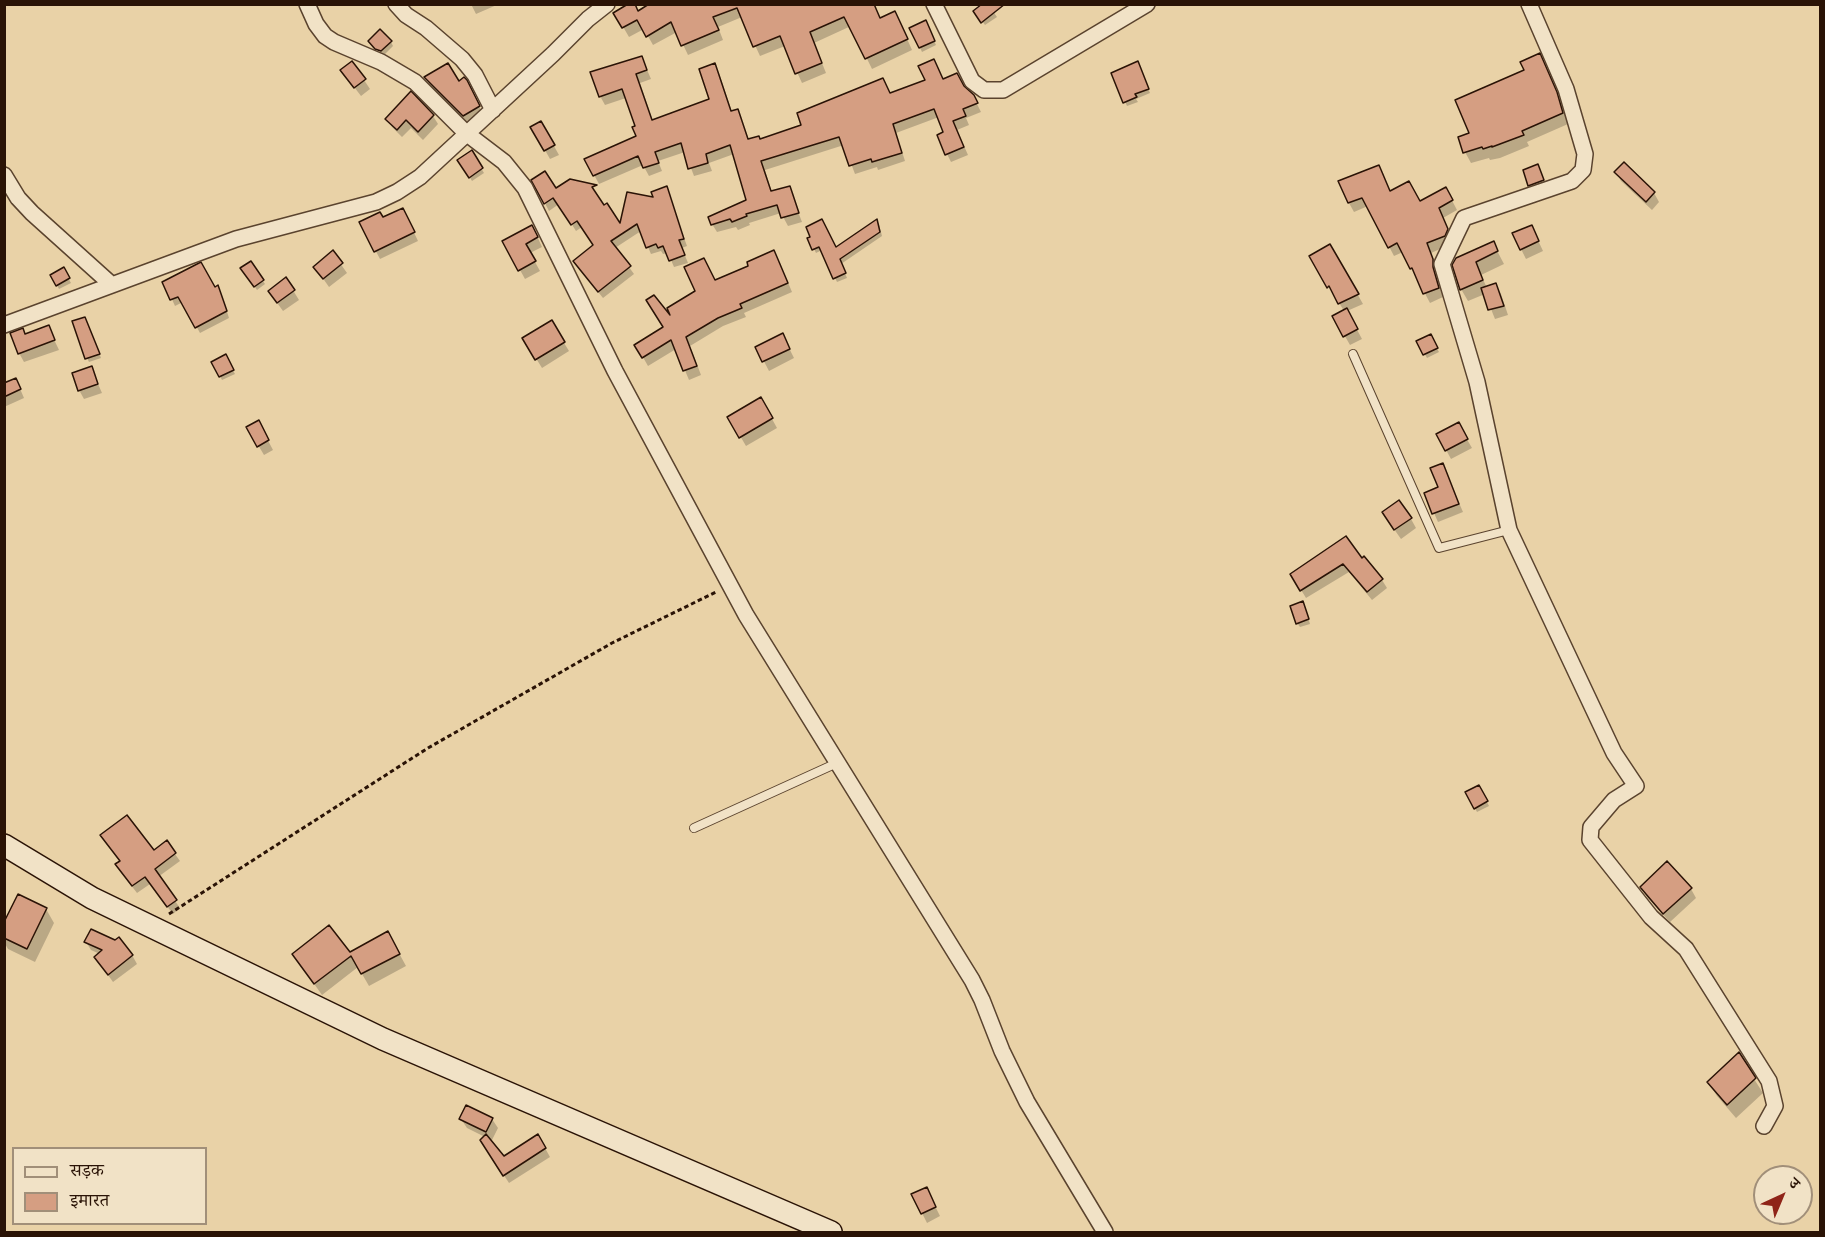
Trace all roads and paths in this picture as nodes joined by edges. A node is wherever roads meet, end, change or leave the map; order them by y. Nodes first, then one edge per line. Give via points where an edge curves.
1 (307, 4) edge
2 (396, 4) edge
3 (607, 4) edge
4 (934, 4) edge
5 (1147, 4) edge
6 (1528, 4) edge
7 (493, 110) junction
8 (466, 133) junction
9 (4, 175) edge
10 (112, 285) junction
11 (4, 325) edge
12 (1353, 354) dead end
13 (1509, 530) junction
14 (730, 585) junction
15 (837, 763) junction
16 (694, 828) dead end
17 (4, 845) edge
18 (149, 926) junction
19 (1764, 1126) dead end
20 (831, 1233) edge
21 (1105, 1233) edge

1 - 8 street via 325,36 415,82
2 - 7 street via 462,59
3 - 7 street
4 - 5 street via 972,81 984,90 1003,90
6 - 13 street via 1566,89 1585,154 1583,170 1572,181 1464,218 1442,264 1477,382
7 - 8 street
8 - 10 street via 420,177 376,202 236,239
8 - 14 street via 504,162 525,188 615,370
9 - 10 street via 32,213
10 - 11 street
12 - 13 lane via 1439,548
13 - 19 street via 1614,753 1636,786 1614,800 1591,827 1590,840 1651,917 1686,949 1769,1082 1775,1106
14 - 15 street
14 - 18 path via 612,644 428,748
15 - 16 lane
15 - 21 street via 972,980 1027,1102
17 - 18 main road via 92,898
18 - 20 main road via 383,1040

